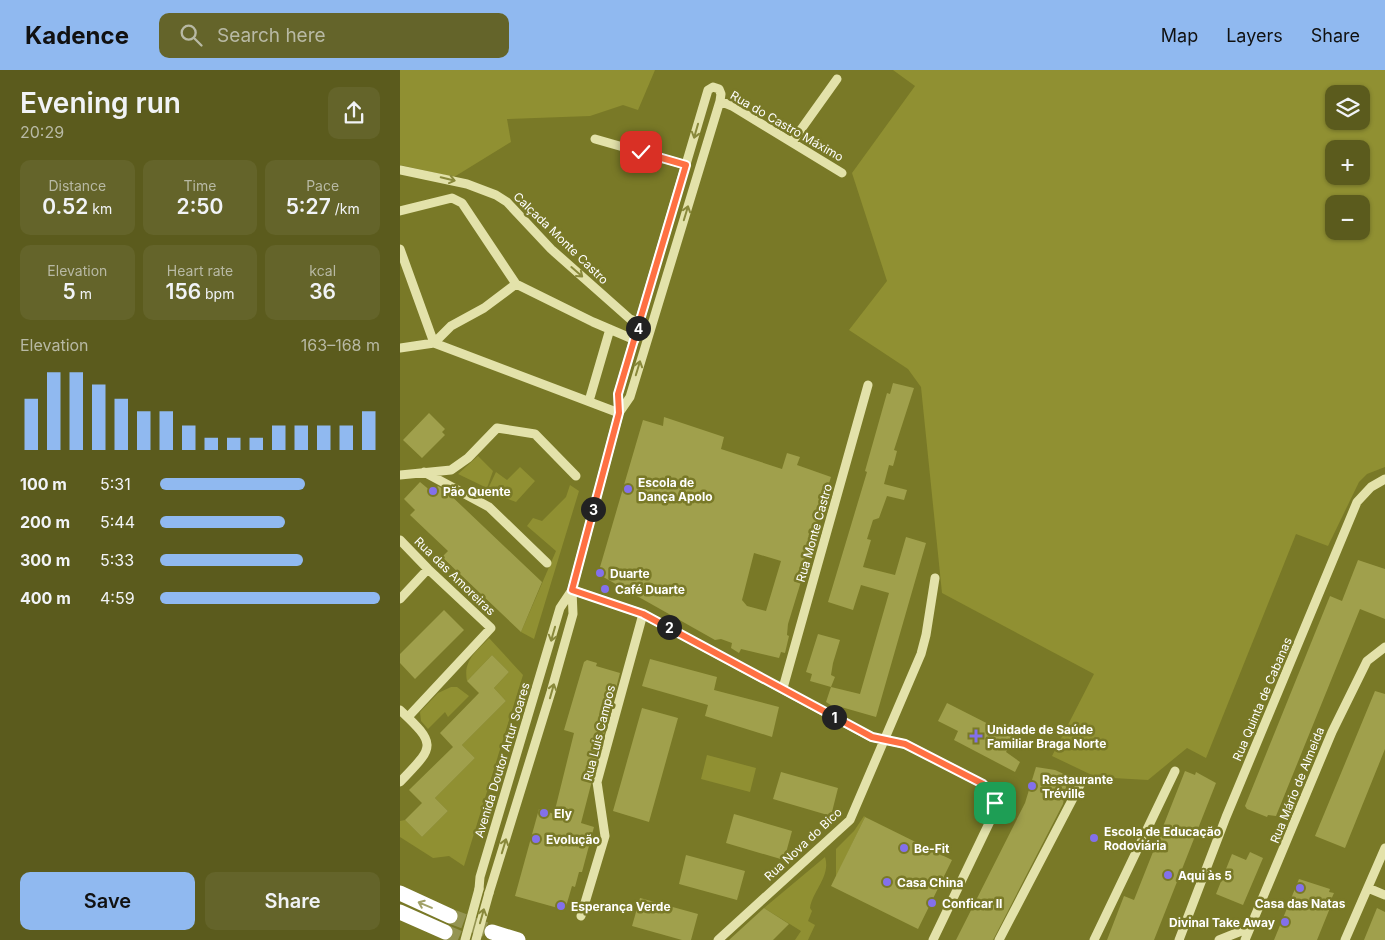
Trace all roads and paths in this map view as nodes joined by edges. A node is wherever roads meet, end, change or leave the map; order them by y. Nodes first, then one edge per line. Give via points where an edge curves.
1 (837, 79) dead end
2 (720, 101) junction
3 (595, 139) dead end
4 (792, 142) junction
5 (686, 165) junction
6 (400, 170) edge
7 (842, 173) dead end
8 (400, 211) edge
9 (400, 249) edge
10 (516, 284) junction
11 (640, 323) junction
12 (610, 329) junction
13 (635, 340) junction
14 (434, 343) junction
15 (400, 348) edge
16 (868, 385) dead end
17 (589, 401) junction
18 (619, 413) junction
19 (424, 472) junction
20 (400, 475) edge
21 (576, 476) dead end
22 (1385, 479) edge
23 (400, 540) edge
24 (547, 563) dead end
25 (428, 569) junction
26 (935, 578) dead end
27 (572, 590) junction
28 (400, 599) edge
29 (643, 614) junction
30 (1385, 647) edge
31 (783, 688) junction
32 (400, 710) edge
33 (408, 717) junction
34 (883, 740) junction
35 (1175, 771) dead end
36 (400, 782) edge
37 (1081, 783) dead end
38 (1385, 848) edge
39 (1368, 888) junction
40 (400, 893) edge
41 (1385, 895) edge
42 (400, 912) edge
43 (450, 916) tunnel mouth
44 (581, 916) dead end
45 (1249, 928) junction
46 (445, 932) tunnel mouth
47 (492, 932) tunnel mouth
48 (465, 940) edge
49 (476, 940) edge
50 (518, 940) edge
51 (718, 940) edge
52 (933, 940) edge
53 (999, 940) edge
54 (1094, 940) edge
55 (1178, 940) edge
56 (1219, 940) edge
57 (1245, 940) edge
58 (1345, 940) edge

1 - 4 street
2 - 4 street, Rua do Castro Máximo
2 -> 5 street, Avenida Doutor Artur Soares via 719,89 713,87 708,90
18 -> 2 street, Avenida Doutor Artur Soares via 630,397
3 - 5 street
4 - 7 street, Rua do Castro Máximo
5 - 11 street, Avenida Doutor Artur Soares
6 -> 11 street, Calçada Monte Castro via 467,184 507,202 551,249 630,319
8 - 10 street via 452,198 462,203
9 - 14 street
10 - 12 street
10 - 14 street via 484,308 451,326
11 - 13 street, Avenida Doutor Artur Soares
12 - 13 street
12 - 17 street
13 - 18 street, Avenida Doutor Artur Soares via 618,394
14 - 15 street
14 - 17 street
16 - 31 street, Rua Monte Castro
17 - 18 street
18 - 27 street, Avenida Doutor Artur Soares
19 - 20 street
19 - 21 street via 451,470 468,458 497,428 535,434
19 - 24 street via 489,507
22 - 55 street, Rua Quinta de Cabanas via 1370,487 1358,502
23 - 25 street, Rua das Amoreiras
25 - 28 street
25 - 33 street, Rua das Amoreiras via 491,628
26 - 34 street, Rua Nova do Bico via 921,654
27 - 29 street
27 -> 48 street, Avenida Doutor Artur Soares, bridge via 560,608 480,877
49 -> 27 street, Avenida Doutor Artur Soares, bridge via 573,614
29 - 31 street
29 - 44 street, Rua Luis Campos via 597,782 605,836
30 - 45 street, Rua Mário de Almeida via 1367,661 1332,732
31 - 34 street
32 - 33 street
33 - 36 street via 426,738 428,747 425,756
34 - 51 street, Rua Nova do Bico via 850,820
34 - 52 street via 905,744 983,784 995,803 987,830
35 - 54 street
37 - 53 street
38 - 39 street
39 - 41 street
39 - 58 street
43 -> 40 highway
42 - 46 highway
45 - 56 street
45 - 57 street, Rua Mário de Almeida
47 - 50 highway

